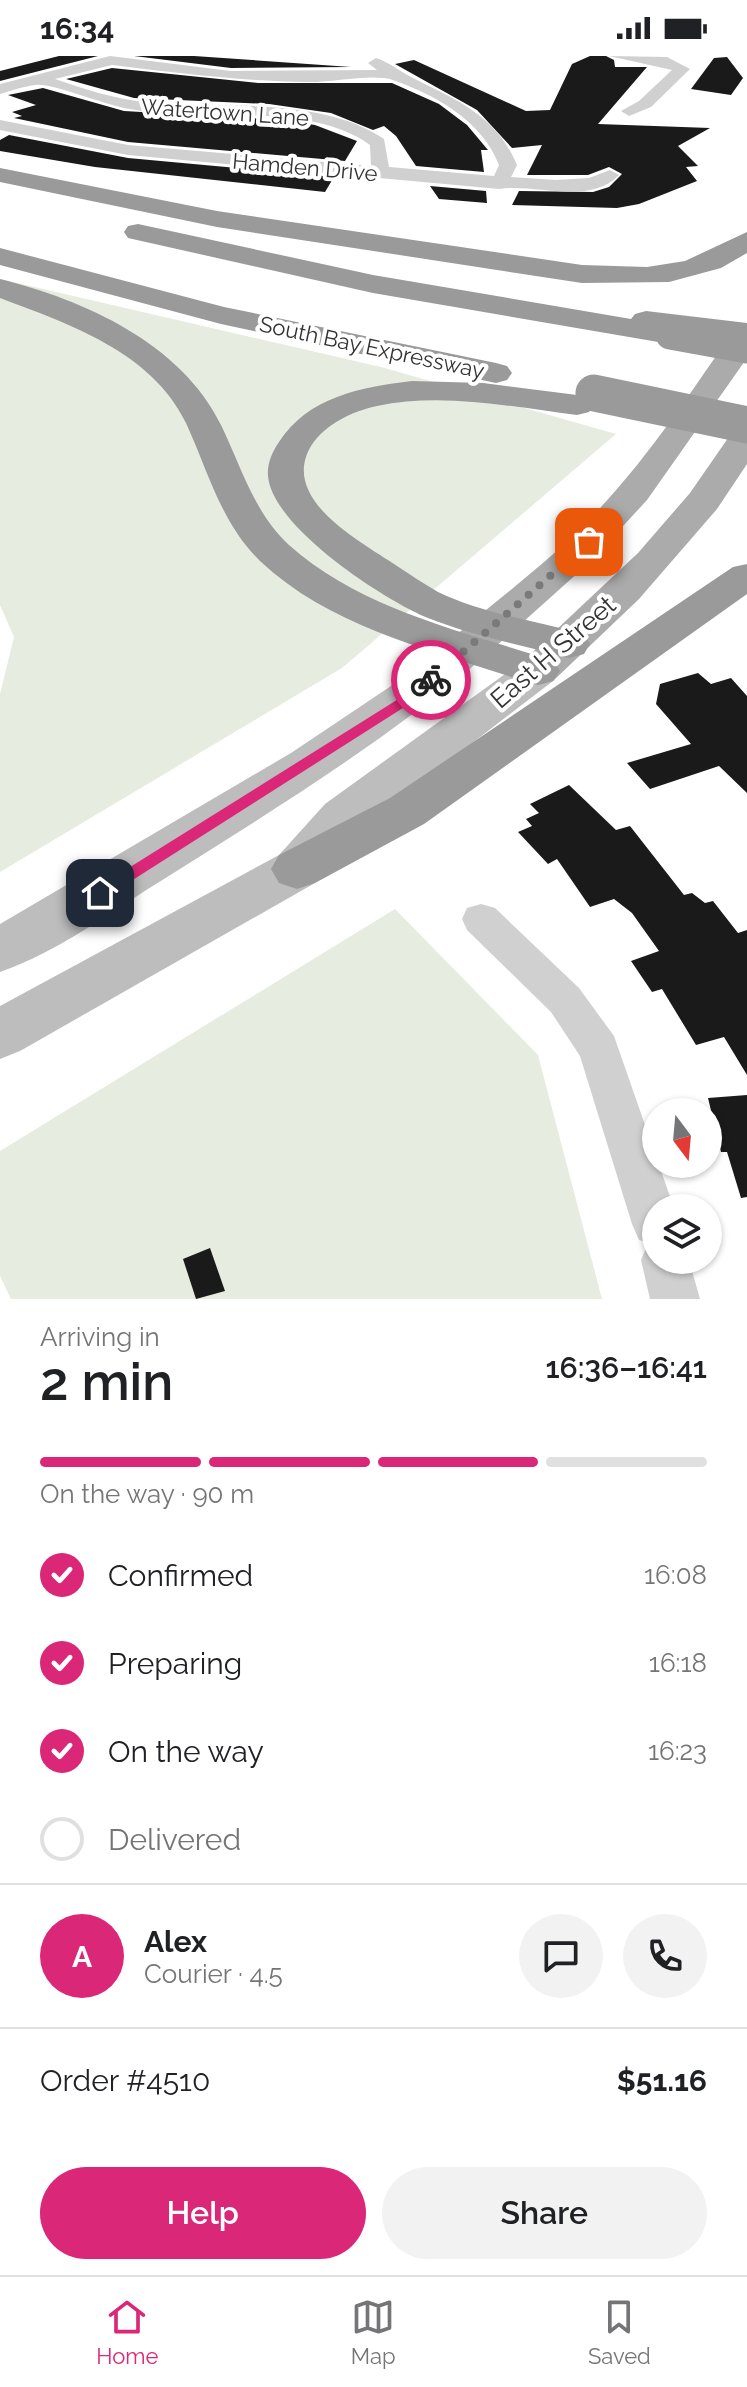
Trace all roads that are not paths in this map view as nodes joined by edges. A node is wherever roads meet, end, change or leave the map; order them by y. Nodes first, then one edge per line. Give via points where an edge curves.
1 (370, 56) edge
2 (616, 56) edge
3 (391, 74) junction
4 (39, 79) junction
5 (0, 89) edge
6 (629, 111) dead end
7 (0, 125) edge
8 (381, 173) junction
9 (0, 175) edge
10 (610, 175) dead end
11 (499, 183) junction
12 (0, 193) edge
13 (747, 240) edge
14 (0, 256) edge
15 (0, 288) edge
16 (675, 330) junction
17 (747, 333) edge
18 (747, 349) edge
19 (585, 399) junction
20 (747, 425) edge
21 (747, 435) edge
22 (747, 576) edge
23 (483, 634) junction
24 (554, 657) junction
25 (297, 869) junction
26 (481, 919) dead end
27 (0, 950) edge
28 (0, 1034) edge
29 (646, 1194) edge
30 (669, 1274) edge
31 (675, 1299) edge

1 - 3 street
2 - 6 street via 682,69 645,104
3 - 4 street via 244,77 112,60
3 - 11 street via 478,118 506,156 508,165
4 - 5 street
4 - 8 street, Watertown Lane via 142,106 315,118 357,127 378,143
7 - 8 street, Hamden Drive via 128,150
8 - 11 street, Hamden Drive
9 - 13 highway via 217,219 582,274 638,275 689,268 728,255
10 - 11 street, Hamden Drive via 593,183 556,186
12 - 16 highway via 206,249 439,296
14 - 19 highway, South Bay Expressway via 221,315
15 - 23 highway via 112,334 164,371 200,417 247,519 289,566 331,594 414,632
16 - 17 highway
16 - 18 highway, bridge
17 - 23 main road via 663,458 621,507 589,542
19 - 20 highway, bridge
19 - 23 highway via 444,391 390,394 342,407 316,421 297,438 288,457 293,496 325,536
21 - 24 main road, East H Street via 730,465 662,550
22 - 25 highway via 407,811
23 - 24 highway
23 - 27 main road via 413,696
24 - 25 main road, East H Street via 342,817
25 - 28 main road, East H Street
26 - 29 street via 565,1000 599,1049
30 - 31 street

